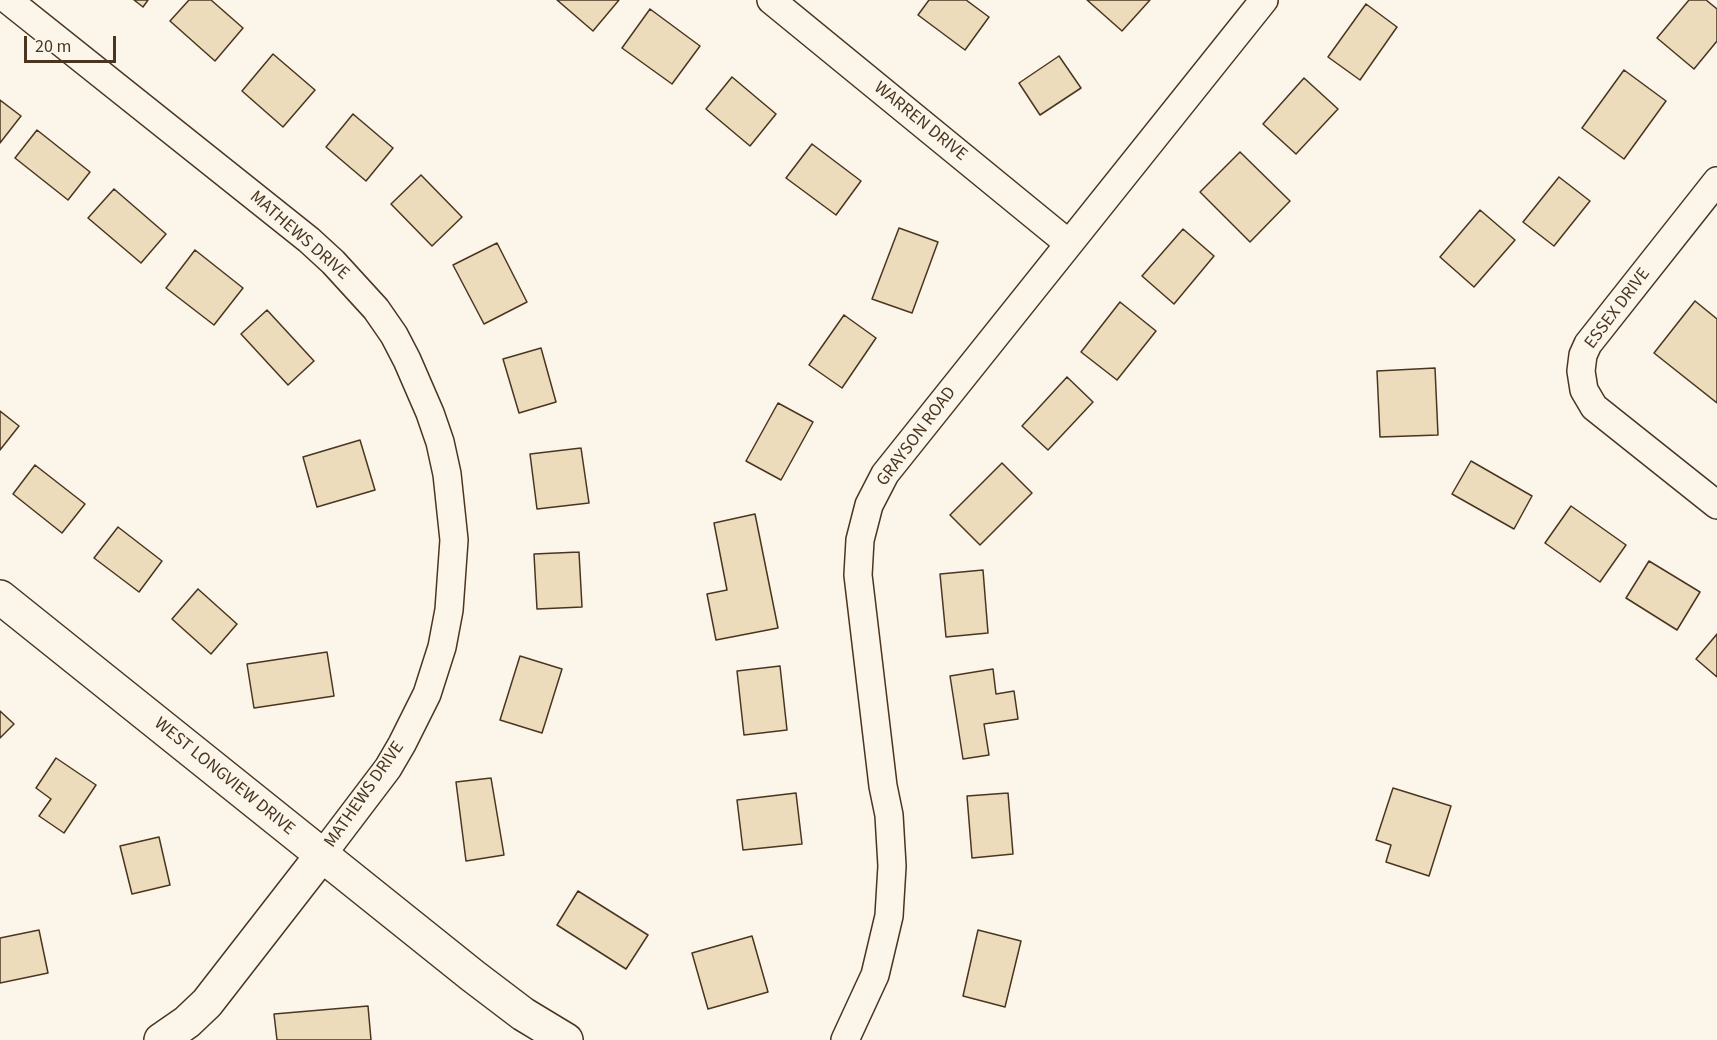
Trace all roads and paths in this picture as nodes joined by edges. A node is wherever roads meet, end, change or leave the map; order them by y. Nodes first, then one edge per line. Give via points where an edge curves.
1 (8, 0) edge
2 (771, 0) edge
3 (1264, 0) edge
4 (1717, 181) edge
5 (1068, 243) junction
6 (1717, 505) edge
7 (0, 597) edge
8 (322, 855) junction
9 (161, 1040) edge
10 (566, 1040) edge
11 (845, 1040) edge

1 - 8 street, MATHEWS DRIVE via 333,262 394,335 430,413 447,474 454,540 442,646 427,694 402,744
2 - 5 street, WARREN DRIVE
3 - 5 street, GRAYSON ROAD
4 - 6 street, ESSEX DRIVE via 1588,345 1581,371 1584,390 1594,407
5 - 11 street, GRAYSON ROAD via 885,474 869,505 860,540 858,575 892,866 889,916 875,975
7 - 8 street, WEST LONGVIEW DRIVE
8 - 9 street, MATHEWS DRIVE via 207,1002
8 - 10 street, WEST LONGVIEW DRIVE via 523,1014

